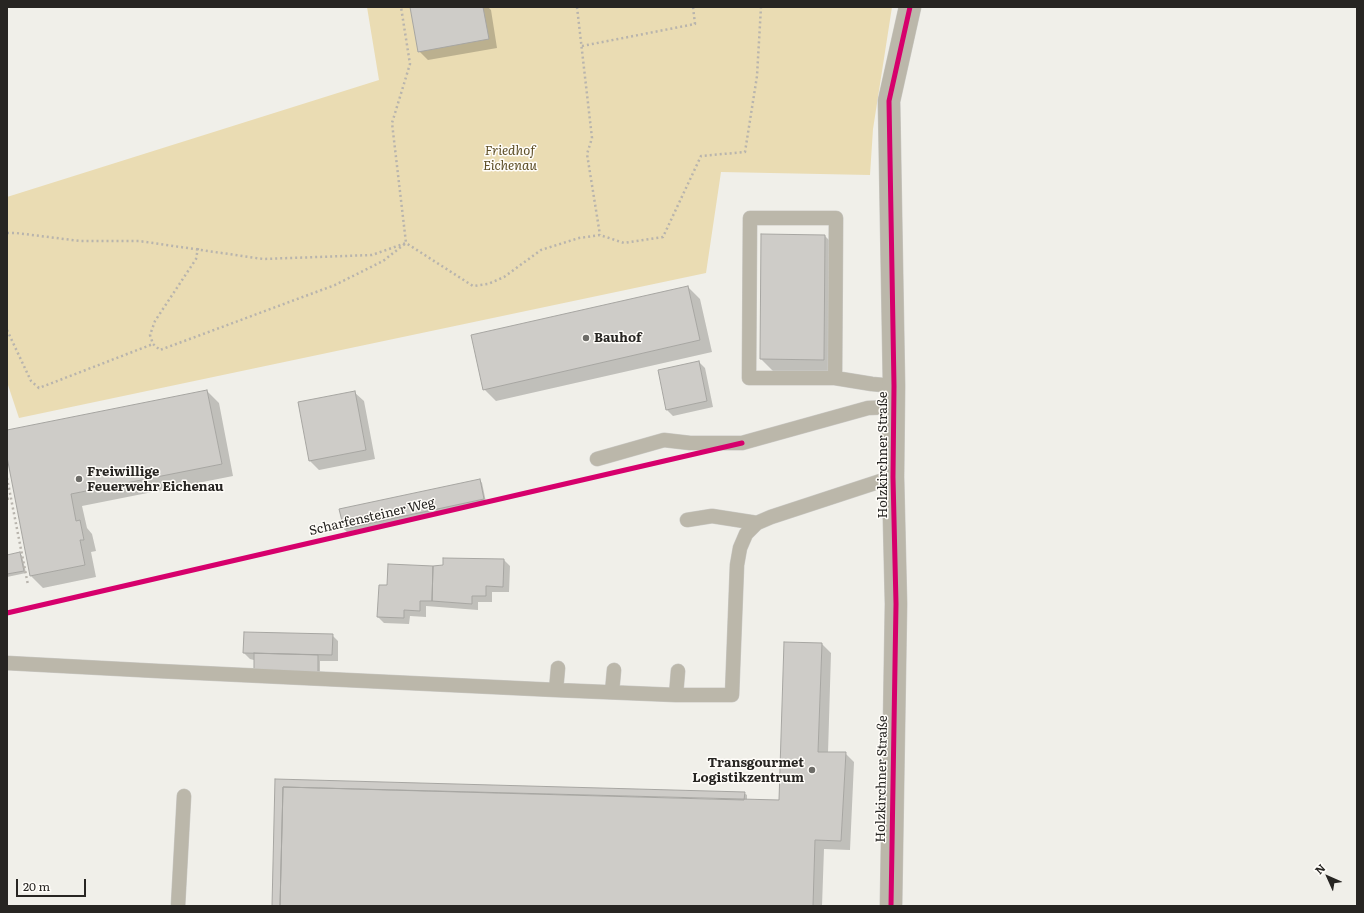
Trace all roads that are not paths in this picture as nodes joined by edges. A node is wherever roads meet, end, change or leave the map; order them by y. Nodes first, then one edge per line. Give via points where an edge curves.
1 (910, 7) edge
2 (835, 378) junction
3 (894, 396) junction
4 (597, 459) dead end
5 (893, 477) junction
6 (687, 520) dead end
7 (757, 523) junction
8 (7, 663) edge
9 (558, 668) dead end
10 (614, 670) dead end
11 (678, 671) dead end
12 (556, 690) junction
13 (612, 692) junction
14 (676, 694) junction
15 (184, 796) dead end
16 (178, 906) edge
17 (891, 906) edge

1 - 3 street, Holzkirchner Straße via 889,101
2 - 2 lane via 836,218 750,218 749,378
2 - 3 lane via 872,384
3 - 4 lane via 868,408 742,442 690,443 664,440
3 - 5 street, Holzkirchner Straße
5 - 7 lane
5 - 17 street, Holzkirchner Straße via 896,604
6 - 7 lane via 712,516
7 - 14 lane via 746,534 740,548 732,695
8 - 12 lane
9 - 12 lane
10 - 13 lane
11 - 14 lane
12 - 13 lane
13 - 14 lane
15 - 16 lane

